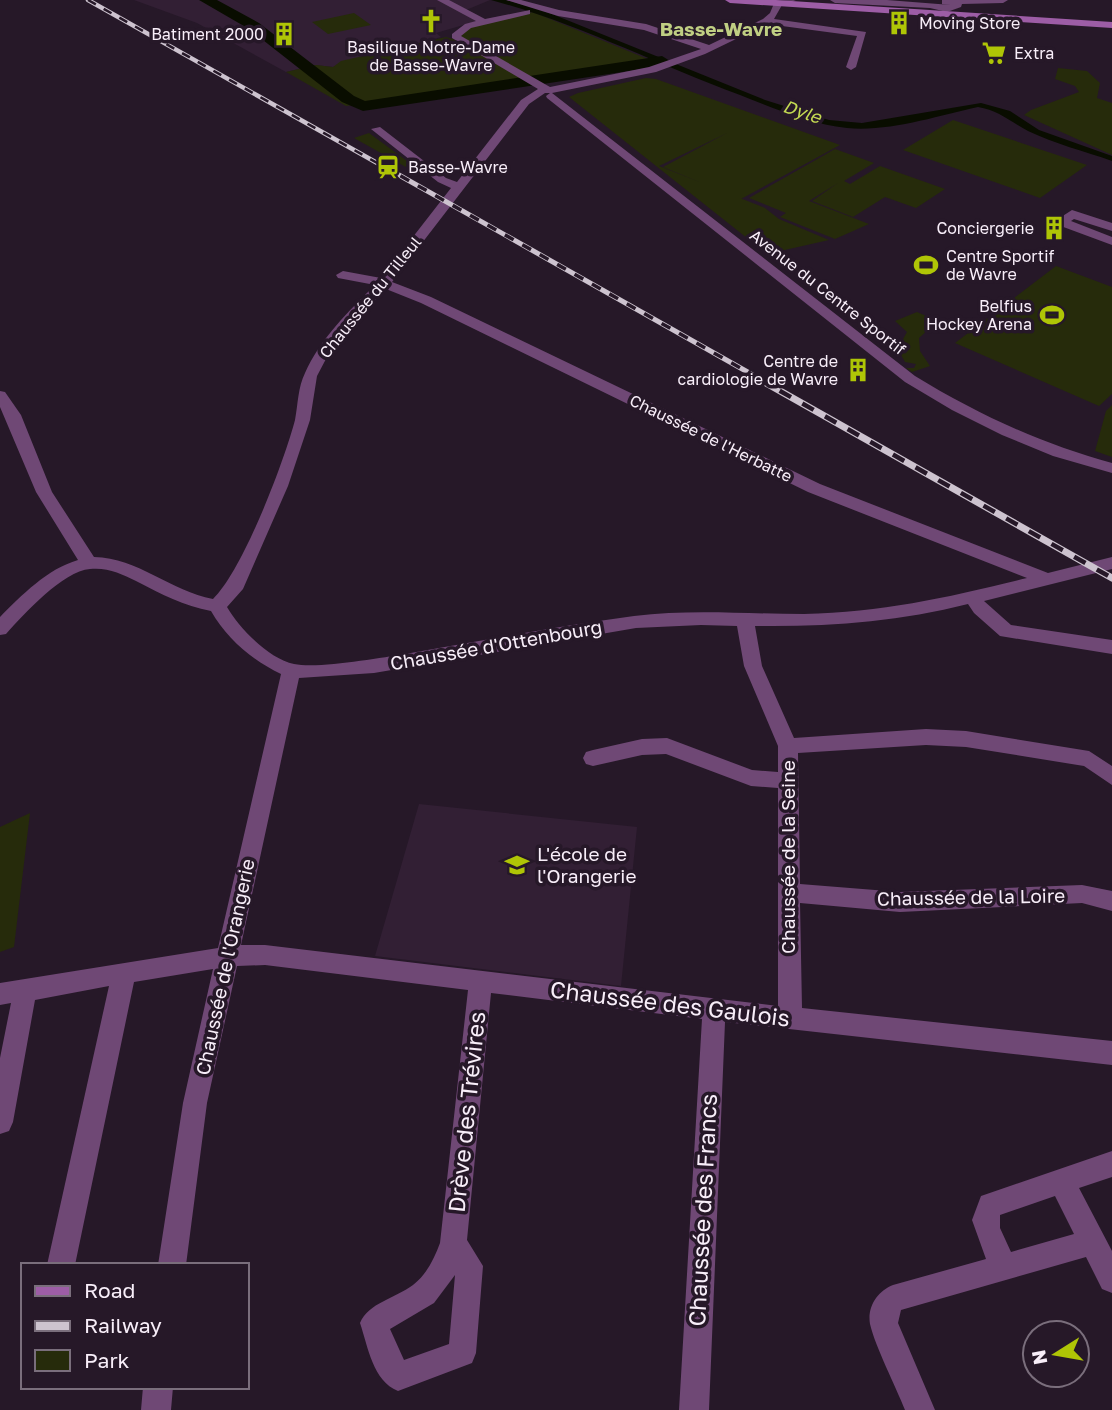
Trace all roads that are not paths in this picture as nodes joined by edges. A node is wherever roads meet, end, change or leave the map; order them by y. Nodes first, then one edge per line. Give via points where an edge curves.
1 (442, 0) edge
2 (515, 0) edge
3 (730, 0) edge
4 (791, 0) edge
5 (835, 0) edge
6 (915, 0) edge
7 (1003, 0) edge
8 (778, 3) junction
9 (958, 8) junction
10 (527, 12) dead end
11 (766, 21) junction
12 (484, 22) junction
13 (1112, 24) edge
14 (709, 48) junction
15 (851, 67) dead end
16 (544, 89) junction
17 (376, 129) dead end
18 (458, 187) junction
19 (1112, 227) edge
20 (1112, 241) edge
21 (343, 275) dead end
22 (384, 283) junction
23 (0, 395) edge
24 (1112, 468) edge
25 (89, 563) junction
26 (1112, 564) edge
27 (1045, 578) junction
28 (972, 597) junction
29 (217, 606) junction
30 (745, 620) junction
31 (0, 629) edge
32 (1112, 647) edge
33 (291, 671) junction
34 (788, 746) junction
35 (593, 758) dead end
36 (1112, 777) edge
37 (788, 781) junction
38 (788, 892) junction
39 (1112, 901) edge
40 (229, 956) junction
41 (124, 973) junction
42 (481, 981) junction
43 (28, 991) junction
44 (0, 994) edge
45 (714, 1010) junction
46 (790, 1018) junction
47 (1112, 1053) edge
48 (0, 1122) edge
49 (1112, 1164) edge
50 (1061, 1181) junction
51 (453, 1242) junction
52 (1093, 1242) junction
53 (61, 1263) edge
54 (172, 1263) edge
55 (1004, 1266) junction
56 (1112, 1279) edge
57 (158, 1389) edge
58 (156, 1410) edge
59 (694, 1410) edge
60 (920, 1410) edge

1 - 12 street
2 - 14 street via 558,13 646,27
3 - 8 main road
4 - 8 street
5 - 9 street
6 - 9 street
7 - 9 street
8 - 9 main road
8 - 11 street
9 - 13 main road
10 - 12 street
11 - 14 street
11 - 15 street via 863,34
12 - 16 street, Avenue du Centre Sportif via 456,33 457,39
14 - 16 street via 664,66
16 - 18 street, Chaussée du Tilleul via 525,102
16 - 24 street, Avenue du Centre Sportif via 910,379 971,416 1018,437
17 - 18 street via 442,180
18 - 22 street, Chaussée du Tilleul
19 - 20 street via 1072,214 1062,222
21 - 22 street, Chaussée de l'Herbatte
22 - 27 street, Chaussée de l'Herbatte via 814,488
22 - 29 street, Chaussée du Tilleul via 315,365 281,486 234,589
23 - 25 street via 44,492
25 - 29 street via 117,568 190,600
25 - 31 street via 45,588
26 - 27 street
27 - 28 street, Chaussée d'Ottenbourg
28 - 30 street, Chaussée d'Ottenbourg via 887,615
28 - 32 street via 979,609 1006,631
29 - 33 street via 227,623 266,659
30 - 33 street, Chaussée d'Ottenbourg via 636,622 374,666
30 - 34 street, Chaussée de la Seine via 753,666
33 - 40 street, Chaussée de l'Orangerie
34 - 36 street via 926,737 966,739 1089,759
34 - 37 street, Chaussée de la Seine
35 - 37 street via 667,746 751,778
37 - 38 street, Chaussée de la Seine
38 - 39 street, Chaussée de la Loire via 900,902 1082,894
38 - 46 street, Chaussée de la Seine
40 - 41 street, Chaussée des Gaulois
40 - 42 street, Chaussée des Gaulois via 265,955
40 - 54 street, Chaussée de l'Orangerie via 195,1103
41 - 43 street, Chaussée des Gaulois
41 - 53 street
42 - 45 street, Chaussée des Gaulois
42 - 51 street, Drève des Trévires
43 - 44 street, Chaussée des Gaulois
43 - 48 street
45 - 46 street, Chaussée des Gaulois
45 - 59 street, Chaussée des Francs
46 - 47 street, Chaussée des Gaulois
49 - 50 street
50 - 52 street
50 - 55 street via 990,1205 985,1225
51 - 51 street, Drève des Trévires via 469,1266 462,1353 398,1377 374,1323 434,1286
52 - 55 street
52 - 56 street
55 - 60 street via 893,1299 885,1308 884,1323
57 - 58 street

